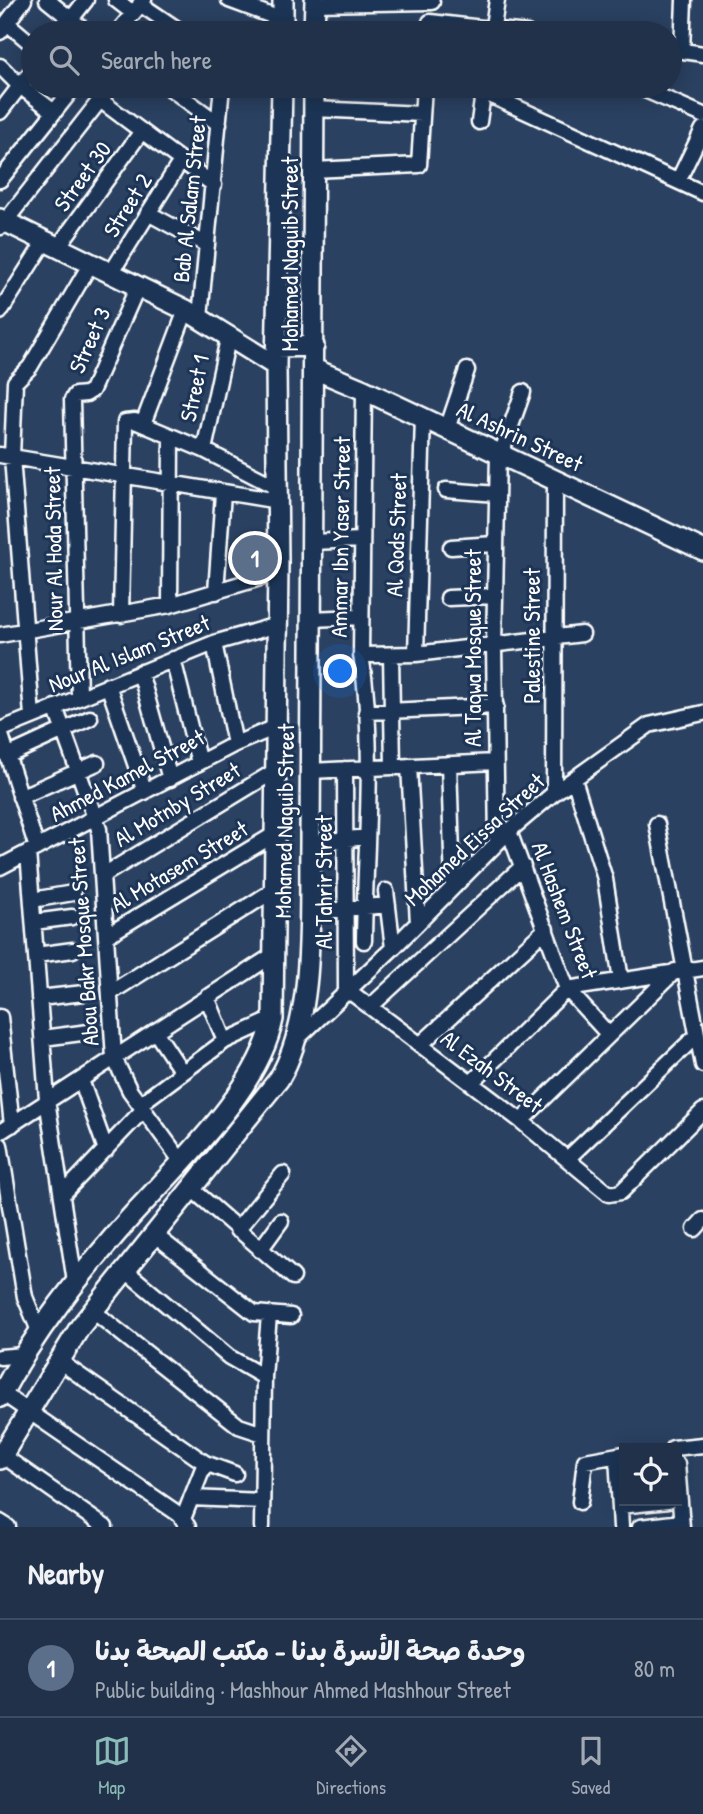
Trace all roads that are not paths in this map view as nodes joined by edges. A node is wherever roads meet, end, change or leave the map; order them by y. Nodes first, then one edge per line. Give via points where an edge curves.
1 (24, 0) edge
2 (47, 0) edge
3 (86, 0) edge
4 (116, 0) edge
5 (229, 0) edge
6 (283, 0) edge
7 (497, 0) edge
8 (684, 0) edge
9 (432, 1) edge
10 (314, 2) edge
11 (139, 6) edge
12 (71, 19) junction
13 (73, 21) edge
14 (127, 21) edge
15 (164, 21) edge
16 (271, 21) edge
17 (283, 21) edge
18 (314, 21) edge
19 (430, 21) edge
20 (494, 21) edge
21 (681, 21) edge
22 (3, 27) edge
23 (21, 38) edge
24 (682, 51) edge
25 (703, 54) edge
26 (0, 66) edge
27 (20, 86) joint
28 (36, 98) edge
29 (65, 98) edge
30 (183, 98) edge
31 (221, 98) edge
32 (277, 98) edge
33 (314, 98) edge
34 (423, 98) edge
35 (482, 98) edge
36 (502, 98) edge
37 (663, 98) edge
38 (100, 100) joint
39 (314, 109) junction
40 (0, 112) edge
41 (54, 112) junction
42 (422, 114) junction
43 (703, 116) edge
44 (479, 122) dead end
45 (219, 124) junction
46 (703, 128) edge
47 (142, 131) junction
48 (181, 161) junction
49 (313, 170) junction
50 (0, 180) edge
51 (678, 181) junction
52 (214, 185) junction
53 (703, 192) edge
54 (148, 213) junction
55 (2, 223) edge
56 (52, 244) junction
57 (207, 245) junction
58 (91, 263) junction
59 (111, 273) junction
60 (138, 286) junction
61 (0, 312) edge
62 (193, 313) junction
63 (229, 334) junction
64 (314, 346) junction
65 (277, 356) junction
66 (314, 369) junction
67 (467, 370) dead end
68 (364, 390) junction
69 (523, 392) dead end
70 (72, 400) joint
71 (423, 417) junction
72 (144, 424) junction
73 (447, 429) junction
74 (171, 436) junction
75 (204, 450) junction
76 (499, 454) junction
77 (6, 456) edge
78 (74, 467) junction
79 (122, 475) junction
80 (555, 480) junction
81 (170, 484) junction
82 (446, 490) dead end
83 (223, 492) junction
84 (278, 494) junction
85 (497, 494) junction
86 (362, 540) junction
87 (494, 544) junction
88 (451, 547) dead end
89 (310, 549) junction
90 (703, 550) edge
91 (277, 574) junction
92 (309, 581) junction
93 (216, 592) junction
94 (494, 596) junction
95 (448, 598) dead end
96 (170, 605) junction
97 (121, 615) junction
98 (362, 617) junction
99 (310, 619) junction
100 (78, 622) junction
101 (277, 625) junction
102 (25, 629) junction
103 (582, 634) dead end
104 (0, 635) edge
105 (553, 636) junction
106 (214, 643) junction
107 (494, 646) junction
108 (361, 654) junction
109 (416, 654) junction
110 (391, 655) junction
111 (173, 659) junction
112 (140, 672) junction
113 (108, 685) junction
114 (79, 696) junction
115 (496, 706) junction
116 (55, 707) junction
117 (393, 711) junction
118 (366, 712) junction
119 (703, 713) edge
120 (32, 716) junction
121 (90, 718) dead end
122 (276, 727) junction
123 (63, 730) junction
124 (0, 731) edge
125 (235, 744) junction
126 (7, 755) junction
127 (495, 762) junction
128 (97, 763) dead end
129 (200, 763) junction
130 (449, 764) junction
131 (409, 766) junction
132 (393, 767) junction
133 (367, 768) junction
134 (345, 769) junction
135 (79, 771) junction
136 (275, 771) junction
137 (310, 771) junction
138 (170, 779) junction
139 (574, 779) junction
140 (145, 792) junction
141 (554, 793) junction
142 (20, 797) junction
143 (93, 819) junction
144 (657, 824) dead end
145 (509, 831) junction
146 (275, 834) junction
147 (367, 837) junction
148 (346, 840) junction
149 (310, 843) junction
150 (497, 844) junction
151 (33, 850) junction
152 (523, 866) junction
153 (0, 867) edge
154 (102, 876) junction
155 (453, 886) junction
156 (274, 890) junction
157 (73, 893) dead end
158 (32, 900) junction
159 (364, 908) junction
160 (346, 909) junction
161 (309, 912) junction
162 (72, 917) dead end
163 (34, 922) junction
164 (418, 923) junction
165 (546, 929) junction
166 (106, 936) junction
167 (364, 941) dead end
168 (393, 948) junction
169 (73, 950) dead end
170 (36, 955) junction
171 (273, 955) junction
172 (703, 968) edge
173 (680, 971) junction
174 (621, 980) junction
175 (567, 989) junction
176 (348, 992) junction
177 (84, 993) dead end
178 (110, 993) junction
179 (207, 997) junction
180 (39, 998) junction
181 (370, 1007) junction
182 (0, 1017) edge
183 (272, 1018) junction
184 (155, 1031) junction
185 (89, 1032) dead end
186 (609, 1035) junction
187 (696, 1036) junction
188 (299, 1037) junction
189 (43, 1038) junction
190 (225, 1041) junction
191 (420, 1045) junction
192 (2, 1049) edge
193 (114, 1058) junction
194 (703, 1065) edge
195 (182, 1072) junction
196 (81, 1080) junction
197 (471, 1083) junction
198 (4, 1085) edge
199 (47, 1100) junction
200 (142, 1107) junction
201 (703, 1111) edge
202 (521, 1121) junction
203 (6, 1129) edge
204 (0, 1144) edge
205 (106, 1150) junction
206 (186, 1154) junction
207 (567, 1159) junction
208 (211, 1167) junction
209 (283, 1174) dead end
210 (193, 1189) junction
211 (62, 1195) junction
212 (281, 1221) dead end
213 (127, 1222) junction
214 (237, 1230) junction
215 (153, 1238) junction
216 (260, 1250) junction
217 (126, 1271) junction
218 (293, 1277) dead end
219 (75, 1282) junction
220 (93, 1311) junction
221 (269, 1315) junction
222 (291, 1316) dead end
223 (39, 1331) junction
224 (24, 1355) junction
225 (0, 1357) edge
226 (59, 1362) junction
227 (264, 1377) junction
228 (1, 1395) edge
229 (29, 1409) junction
230 (263, 1434) junction
231 (703, 1445) edge
232 (682, 1447) edge
233 (619, 1454) edge
234 (1, 1457) edge
235 (205, 1463) junction
236 (235, 1474) dead end
237 (191, 1497) junction
238 (262, 1501) junction
239 (580, 1502) dead end
240 (620, 1506) edge
241 (677, 1506) edge
242 (0, 1522) edge
243 (186, 1523) edge
244 (682, 1525) edge
245 (8, 1527) edge
246 (105, 1527) edge
247 (262, 1527) edge
248 (621, 1527) edge
249 (640, 1527) edge

1 - 22 street
2 - 12 street
3 - 12 street
4 - 11 street
5 - 16 street
6 - 17 main road
7 - 20 street
8 - 21 street
9 - 10 street
9 - 19 street
10 - 18 main road
11 - 14 street
11 - 15 street
12 - 13 street
22 - 23 street
24 - 25 street
26 - 27 street
27 - 40 street
28 - 41 street
29 - 41 street
30 - 45 street
31 - 45 street, Bab Al Salam Street
32 - 65 main road, Mohamed Naguib Street
33 - 39 main road, Mohamed Naguib Street
34 - 42 street
35 - 44 street
36 - 51 street
37 - 43 street
38 - 47 street
38 - 55 street
39 - 42 street
39 - 49 main road, Mohamed Naguib Street
41 - 50 street
42 - 49 street via 418,166
45 - 52 street, Bab Al Salam Street
46 - 51 street
47 - 48 street
47 - 56 street, Street 30
48 - 52 street
48 - 54 street, Street 2
49 - 64 main road, Mohamed Naguib Street
51 - 53 street
52 - 57 street, Bab Al Salam Street
54 - 57 street
54 - 59 street, Street 2
55 - 56 main road
56 - 58 main road
56 - 61 street, Street 30
57 - 62 street, Bab Al Salam Street
58 - 59 main road
58 - 77 street via 30,368 16,380
59 - 60 main road
60 - 62 main road
60 - 70 street, Street 3 via 92,390
62 - 63 main road
62 - 72 street
63 - 65 main road
63 - 75 street, Street 1
64 - 65 main road
64 - 66 main road, Mohamed Naguib Street
65 - 84 main road, Mohamed Naguib Street
66 - 68 main road, Al Ashrin Street
66 - 89 main road, Mohamed Naguib Street
67 - 73 street
68 - 71 main road, Al Ashrin Street
68 - 86 street, Ammar Ibn Yaser Street
69 - 76 street, Al Taqwa Mosque Street
70 - 78 street, Nour Al Hoda Street
71 - 73 main road, Al Ashrin Street
71 - 109 street, Al Qods Street
72 - 74 street
72 - 79 street via 130,420 124,424
73 - 76 main road, Al Ashrin Street
74 - 75 street
74 - 81 street
75 - 84 street
76 - 80 main road, Al Ashrin Street
76 - 85 street, Al Taqwa Mosque Street
77 - 78 street
77 - 102 street
78 - 79 street
78 - 100 street, Nour Al Hoda Street
79 - 81 street
79 - 97 street
80 - 90 main road, Al Ashrin Street
80 - 105 street, Palestine Street
81 - 83 street
81 - 96 street
82 - 85 street
83 - 84 street
83 - 93 street
84 - 91 main road, Mohamed Naguib Street
85 - 87 street, Al Taqwa Mosque Street
86 - 89 street
86 - 98 street, Ammar Ibn Yaser Street
87 - 88 street
87 - 94 street, Al Taqwa Mosque Street
89 - 91 main road via 292,551
89 - 92 main road, Mohamed Naguib Street
91 - 92 main road via 294,589
91 - 93 street
91 - 101 main road, Mohamed Naguib Street
92 - 99 main road, Mohamed Naguib Street
93 - 96 street
94 - 95 street
94 - 107 street, Al Taqwa Mosque Street
96 - 97 street
97 - 100 street
98 - 99 street
98 - 108 street, Ammar Ibn Yaser Street
99 - 137 main road, Mohamed Naguib Street
100 - 102 street
100 - 114 street, Nour Al Hoda Street
101 - 106 street, Nour Al Islam Street
101 - 122 main road, Mohamed Naguib Street
102 - 104 street
102 - 120 street
103 - 105 street
105 - 107 street
105 - 141 street, Palestine Street
106 - 111 street, Nour Al Islam Street
106 - 125 street
107 - 109 street
107 - 115 street, Al Taqwa Mosque Street
108 - 110 street
108 - 118 street, Ammar Ibn Yaser Street
109 - 110 street
110 - 117 street
111 - 112 street, Nour Al Islam Street
111 - 129 street
112 - 113 street, Nour Al Islam Street
112 - 138 street
113 - 114 street, Nour Al Islam Street
113 - 140 street
114 - 116 street, Nour Al Islam Street
115 - 117 street
115 - 127 street, Al Taqwa Mosque Street
116 - 120 street, Nour Al Islam Street
116 - 123 street, Abou Bakr Mosque Street
117 - 118 street
117 - 132 street
118 - 133 street, Ammar Ibn Yaser Street
119 - 139 street, Mohamed Eissa Street via 649,724
120 - 124 street, Nour Al Islam Street
121 - 123 street
122 - 125 street, Ahmed Kamel Street
122 - 136 main road, Mohamed Naguib Street
123 - 126 street
123 - 135 street, Abou Bakr Mosque Street
124 - 126 street
125 - 129 street, Ahmed Kamel Street
126 - 142 street
127 - 130 street
127 - 150 street, Al Taqwa Mosque Street
128 - 135 street
129 - 138 street, Ahmed Kamel Street
130 - 131 street
130 - 155 street
131 - 132 street
131 - 164 street
132 - 133 street
133 - 134 street
133 - 147 street, Ammar Ibn Yaser Street
134 - 137 street
134 - 148 street, Al Tahrir Street
135 - 142 street
135 - 143 street, Abou Bakr Mosque Street
136 - 146 main road, Mohamed Naguib Street
136 - 154 street, Al Motnby Street
137 - 149 main road, Mohamed Naguib Street
138 - 140 street, Ahmed Kamel Street
139 - 141 street, Mohamed Eissa Street
139 - 174 street via 605,879
140 - 143 street, Ahmed Kamel Street
141 - 145 street, Mohamed Eissa Street
142 - 151 street
143 - 151 street, Ahmed Kamel Street
143 - 154 street, Abou Bakr Mosque Street via 99,829
144 - 173 street
145 - 150 street, Mohamed Eissa Street
145 - 152 street, Al Hashem Street
146 - 156 main road, Mohamed Naguib Street
146 - 166 street, Al Motasem Street
147 - 148 street
147 - 159 street, Ammar Ibn Yaser Street
148 - 149 street
148 - 160 street, Al Tahrir Street
149 - 161 main road, Mohamed Naguib Street
150 - 155 street, Mohamed Eissa Street
151 - 153 street, Ahmed Kamel Street
151 - 158 street
152 - 165 street, Al Hashem Street
152 - 181 street
154 - 166 street, Abou Bakr Mosque Street
155 - 164 street, Mohamed Eissa Street
156 - 171 main road, Mohamed Naguib Street
156 - 178 street
157 - 158 street
158 - 163 street
159 - 160 street
159 - 167 street, Ammar Ibn Yaser Street
159 - 168 street via 387,898
160 - 161 street
160 - 176 street, Al Tahrir Street
161 - 188 main road, Mohamed Naguib Street
162 - 163 street
163 - 170 street
164 - 168 street, Mohamed Eissa Street
165 - 175 street, Al Hashem Street
165 - 191 street
166 - 178 street, Abou Bakr Mosque Street
168 - 176 street, Mohamed Eissa Street
169 - 170 street
170 - 180 street
171 - 179 street
171 - 183 main road, Mohamed Naguib Street
172 - 173 street
173 - 174 street
173 - 186 street
173 - 187 street
174 - 175 street
175 - 186 street, Al Hashem Street
175 - 197 street
176 - 181 street, Al Ezah Street
176 - 188 street, Mohamed Eissa Street
177 - 180 street
178 - 193 street, Abou Bakr Mosque Street
179 - 184 street
179 - 190 street
180 - 189 street
181 - 191 street, Al Ezah Street
182 - 192 street
183 - 190 street
183 - 206 main road, Mohamed Naguib Street via 251,1077
184 - 193 street
184 - 195 street
185 - 189 street
186 - 202 street
187 - 194 street
187 - 207 street
188 - 208 main road, Mohamed Naguib Street via 279,1079
189 - 199 street
190 - 195 street
191 - 197 street, Al Ezah Street
192 - 198 street
193 - 196 street
193 - 200 street, Abou Bakr Mosque Street
195 - 200 street
196 - 199 street
196 - 205 street
197 - 202 street, Al Ezah Street
198 - 203 street
199 - 203 street
199 - 211 street
200 - 205 street
200 - 206 street, Abou Bakr Mosque Street
201 - 207 street, Al Ezah Street via 621,1192 606,1191
202 - 207 street, Al Ezah Street
204 - 223 street via 26,1297
205 - 211 street
206 - 208 main road
206 - 213 main road, Mohamed Naguib Street
208 - 210 main road, Mohamed Naguib Street
209 - 214 street
210 - 214 street
210 - 215 main road, Mohamed Naguib Street
211 - 219 street
212 - 216 street
213 - 215 main road
213 - 219 main road, Mohamed Naguib Street
214 - 216 street
215 - 217 main road, Mohamed Naguib Street
215 - 221 street via 248,1309
216 - 218 street
217 - 220 main road, Mohamed Naguib Street
217 - 227 street via 229,1357
219 - 223 main road, Mohamed Naguib Street
220 - 226 main road, Mohamed Naguib Street
220 - 230 street via 239,1426
221 - 222 street
221 - 227 street
223 - 224 main road, Mohamed Naguib Street
224 - 225 street
224 - 228 main road, Mohamed Naguib Street
226 - 229 main road, Mohamed Naguib Street
226 - 235 street
227 - 230 street
228 - 229 street
229 - 234 main road, Mohamed Naguib Street
229 - 243 street
230 - 238 street
231 - 232 street
233 - 239 street via 585,1461
234 - 246 street
235 - 236 street
235 - 237 street
237 - 238 street
237 - 243 street
238 - 247 street
240 - 248 street
241 - 244 street
242 - 245 street
244 - 249 street

